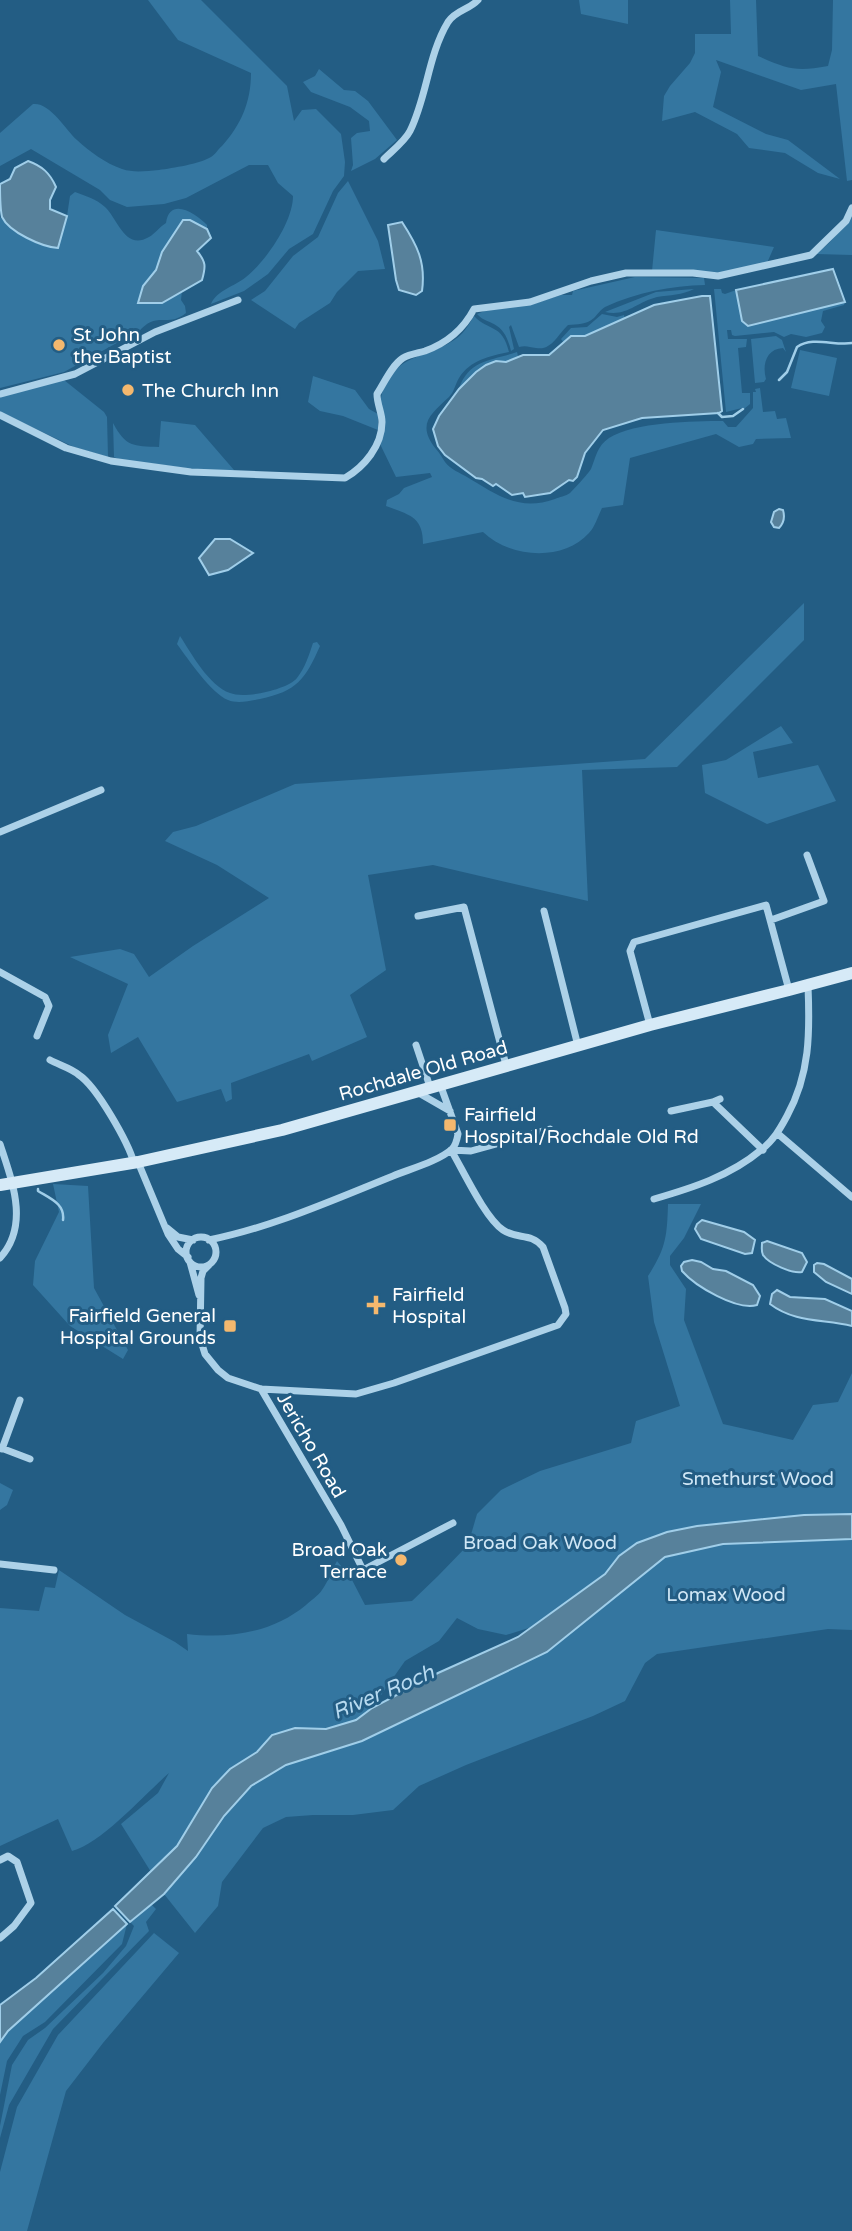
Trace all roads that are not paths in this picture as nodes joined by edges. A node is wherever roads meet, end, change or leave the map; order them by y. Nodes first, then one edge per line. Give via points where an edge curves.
1 (478, 0) edge
2 (384, 159) dead end
3 (852, 208) edge
4 (238, 300) dead end
5 (0, 394) edge
6 (0, 415) edge
7 (101, 790) dead end
8 (0, 832) edge
9 (807, 855) dead end
10 (544, 911) dead end
11 (418, 916) dead end
12 (771, 920) junction
13 (0, 972) edge
14 (852, 973) edge
15 (808, 986) junction
16 (789, 990) junction
17 (650, 1025) junction
18 (37, 1036) dead end
19 (416, 1045) dead end
20 (578, 1046) junction
21 (50, 1060) dead end
22 (506, 1065) junction
23 (435, 1086) junction
24 (415, 1091) junction
25 (450, 1111) junction
26 (671, 1111) dead end
27 (550, 1129) dead end
28 (777, 1133) junction
29 (0, 1144) edge
30 (451, 1150) junction
31 (762, 1150) junction
32 (136, 1163) junction
33 (6, 1184) edge
34 (852, 1197) edge
35 (654, 1199) dead end
36 (167, 1227) junction
37 (532, 1229) dead end
38 (531, 1238) junction
39 (194, 1240) junction
40 (209, 1240) junction
41 (0, 1258) edge
42 (189, 1259) junction
43 (209, 1265) junction
44 (200, 1302) junction
45 (261, 1389) junction
46 (20, 1400) dead end
47 (1, 1448) edge
48 (30, 1459) dead end
49 (453, 1523) dead end
50 (0, 1564) edge
51 (54, 1570) dead end
52 (0, 1860) edge
53 (0, 1938) edge

1 - 2 street via 455,13 447,24 410,133
3 - 6 street via 846,221 811,255 718,276 626,273 530,302 474,309 456,334 403,358 394,367 377,394 382,421 379,442 345,478 191,472 111,461 66,448
4 - 5 street via 155,332 75,374
7 - 8 street
9 - 12 street via 824,901
10 - 20 street
11 - 22 street via 464,907
12 - 16 street
12 - 17 street via 766,905 634,942 630,951
13 - 18 street via 45,997 49,1006
14 - 15 main road, Rochdale Old Road
15 - 16 main road, Rochdale Old Road
15 - 28 street via 806,1067
16 - 17 main road, Rochdale Old Road
17 - 20 main road, Rochdale Old Road
19 - 23 street
20 - 22 main road, Rochdale Old Road
21 - 32 street via 80,1075 97,1093
22 - 23 main road, Rochdale Old Road
23 - 24 main road, Rochdale Old Road
23 - 25 street
24 - 25 street
24 - 32 main road, Rochdale Old Road via 282,1130
25 - 30 street via 457,1134
26 - 31 street via 716,1101
27 - 30 street via 471,1151
28 - 31 street
28 - 34 street
29 - 33 street
30 - 38 street via 496,1225 509,1234
30 - 40 street via 302,1212
31 - 35 street via 707,1182
32 - 33 main road, Rochdale Old Road
32 - 36 street
33 - 41 street via 17,1215 15,1233
36 - 39 street via 177,1237
36 - 42 street via 172,1241
37 - 38 street
38 - 45 street via 543,1247 565,1308 558,1325 356,1394
39 - 40 street
39 - 42 street via 188,1247
40 - 43 street via 216,1251
42 - 43 street via 199,1267
42 - 44 street
43 - 44 street, Jericho Road via 201,1278
44 - 45 street, Jericho Road via 201,1342 210,1362 228,1378
45 - 49 street, Jericho Road via 363,1570
46 - 47 street
47 - 48 street
50 - 51 street
52 - 53 street via 8,1856 17,1862 31,1903

